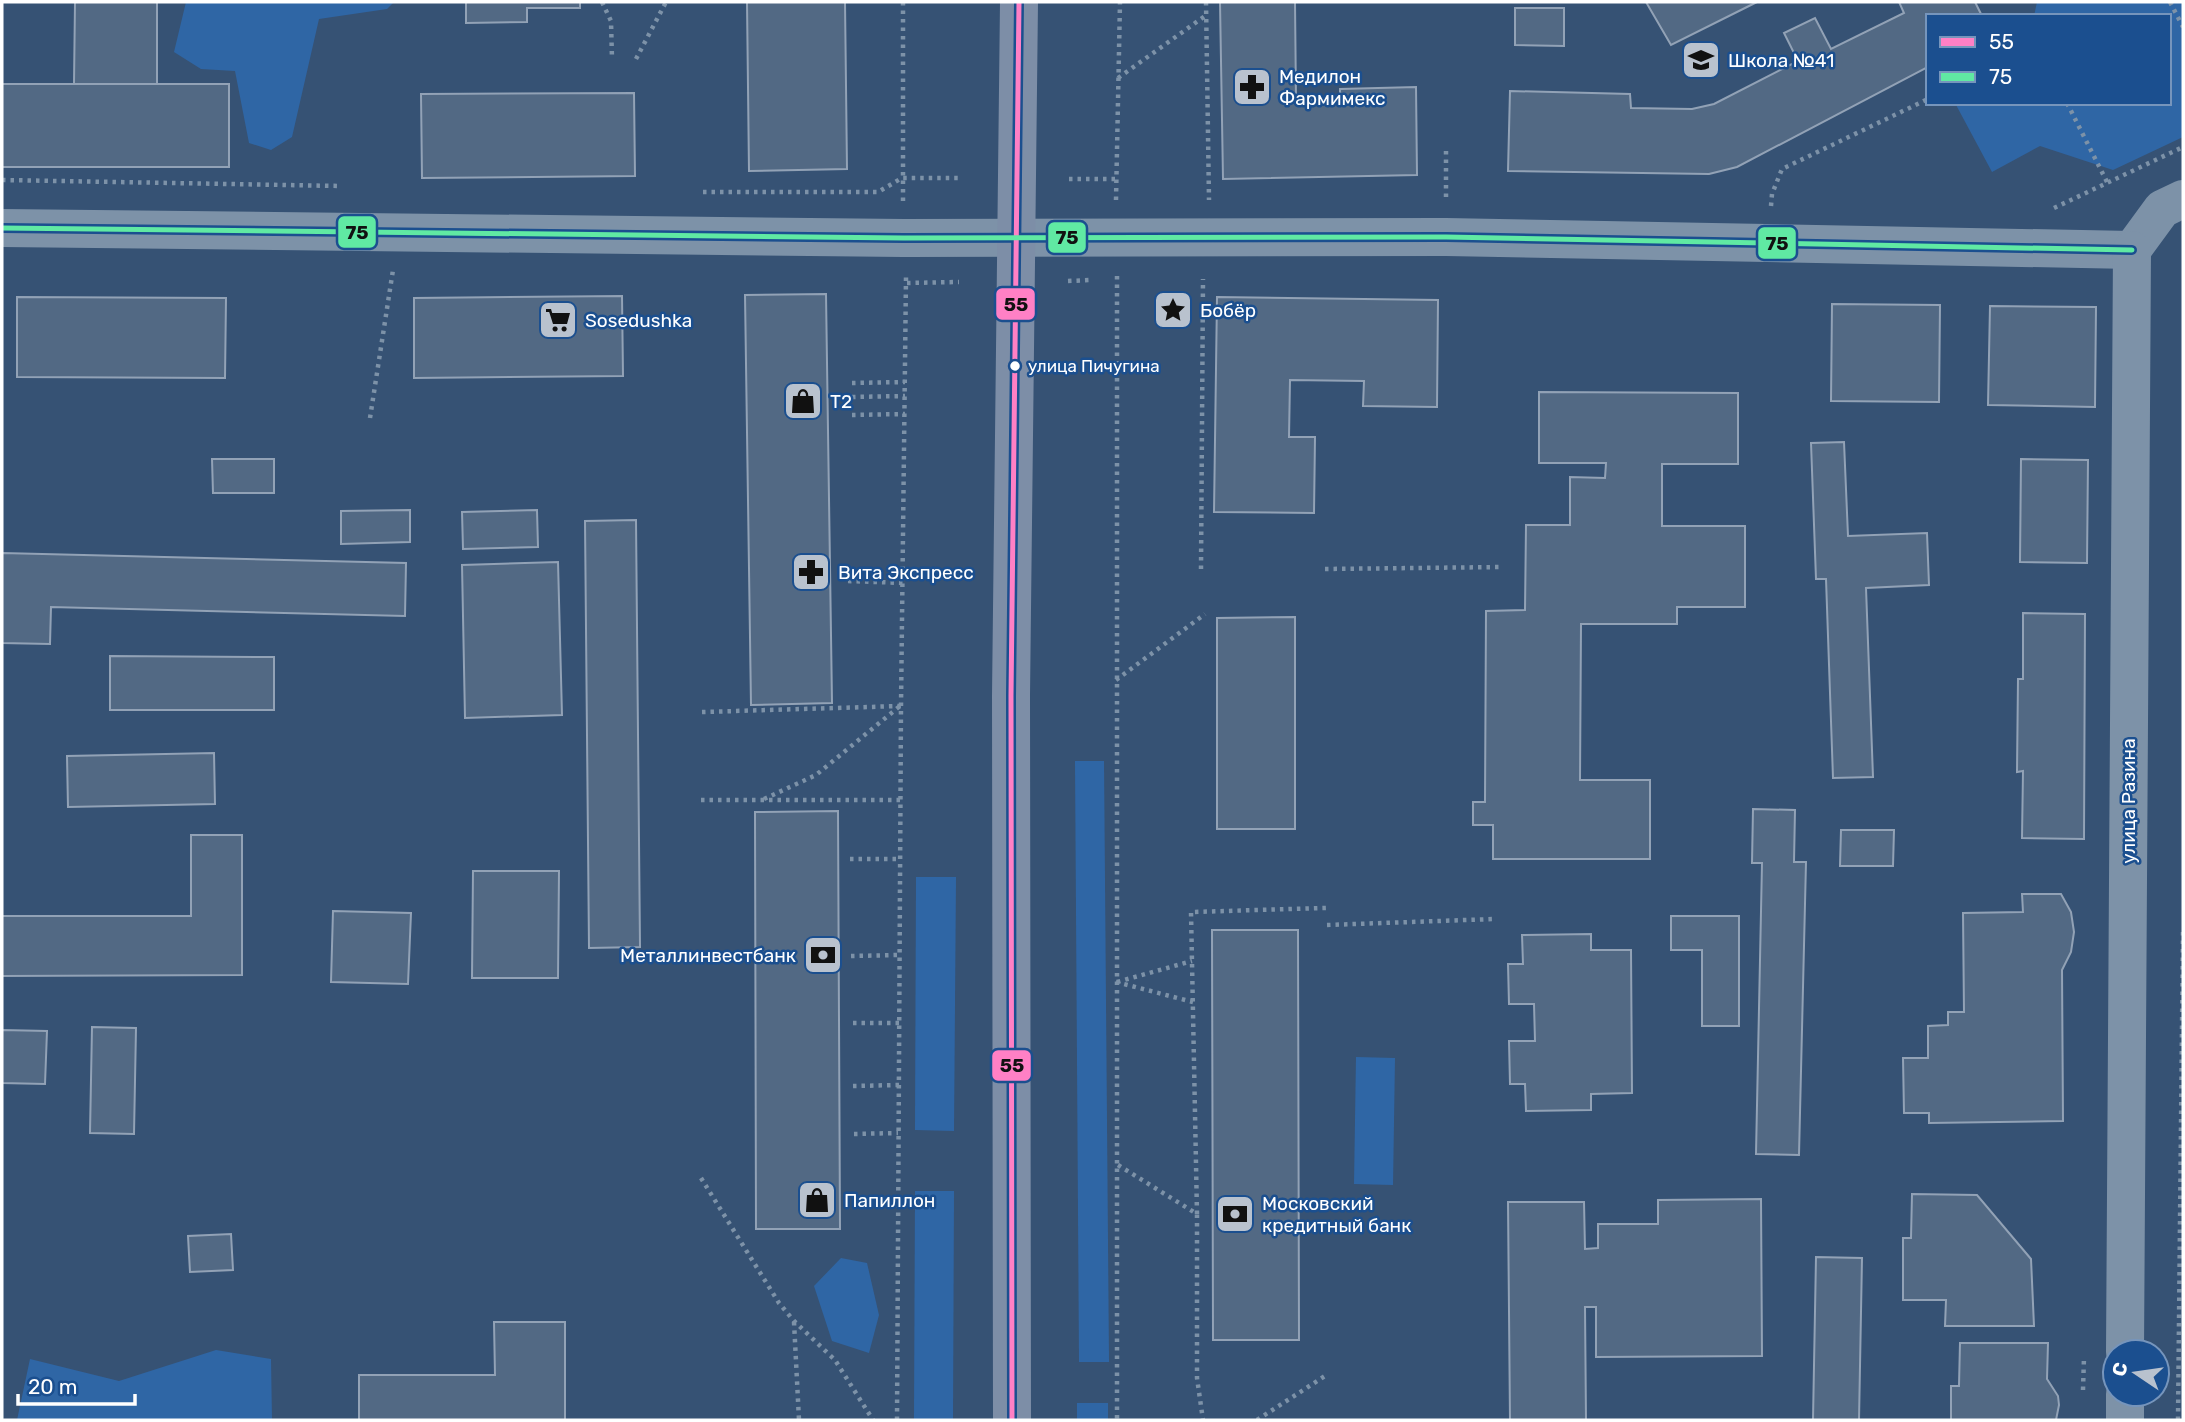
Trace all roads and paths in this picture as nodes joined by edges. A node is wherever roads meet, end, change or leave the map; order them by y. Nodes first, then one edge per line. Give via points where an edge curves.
1 (602, 2) edge
2 (666, 2) edge
3 (903, 2) edge
4 (1018, 2) edge
5 (1119, 2) edge
6 (1206, 2) edge
7 (2171, 2) edge
8 (1206, 16) junction
9 (2183, 27) edge
10 (612, 59) dead end
11 (636, 59) dead end
12 (1118, 78) junction
13 (1926, 100) edge
14 (2068, 105) edge
15 (1446, 151) dead end
16 (902, 178) junction
17 (960, 178) dead end
18 (1069, 179) dead end
19 (1116, 179) junction
20 (2, 180) edge
21 (2107, 183) dead end
22 (341, 186) dead end
23 (702, 192) dead end
24 (2183, 199) edge
25 (1209, 201) dead end
26 (903, 203) dead end
27 (1771, 214) dead end
28 (2, 228) edge
29 (399, 232) junction
30 (1016, 237) junction
31 (1116, 237) junction
32 (1446, 237) junction
33 (2132, 250) junction
34 (906, 270) dead end
35 (1203, 279) dead end
36 (960, 282) dead end
37 (907, 283) junction
38 (905, 382) junction
39 (852, 383) dead end
40 (905, 396) junction
41 (852, 397) dead end
42 (905, 414) junction
43 (852, 415) dead end
44 (370, 418) dead end
45 (1503, 567) dead end
46 (1201, 569) dead end
47 (1325, 569) dead end
48 (848, 581) dead end
49 (903, 583) junction
50 (1205, 614) dead end
51 (1115, 681) junction
52 (901, 706) junction
53 (702, 712) dead end
54 (701, 800) dead end
55 (763, 800) junction
56 (901, 800) junction
57 (850, 859) dead end
58 (900, 859) junction
59 (1326, 908) dead end
60 (1494, 919) dead end
61 (1327, 926) dead end
62 (2183, 929) edge
63 (899, 955) junction
64 (851, 956) dead end
65 (1192, 961) junction
66 (1116, 982) junction
67 (1193, 1002) junction
68 (853, 1023) dead end
69 (899, 1023) junction
70 (899, 1085) junction
71 (853, 1086) dead end
72 (898, 1133) junction
73 (854, 1134) dead end
74 (2182, 1159) edge
75 (1117, 1164) junction
76 (701, 1178) dead end
77 (855, 1200) dead end
78 (898, 1203) junction
79 (1197, 1214) junction
80 (794, 1321) junction
81 (2126, 1338) edge
82 (1328, 1374) dead end
83 (799, 1420) edge
84 (873, 1420) edge
85 (897, 1420) edge
86 (1012, 1420) edge
87 (1117, 1420) edge
88 (1203, 1420) edge
89 (1257, 1420) edge
90 (2178, 1420) edge

1 - 10 path via 611,21
2 - 11 path
3 - 16 path
4 - 30 main road
5 - 12 path
6 - 8 path
7 - 9 path
8 - 12 path
8 - 25 path
12 - 19 path
13 - 27 path via 1782,169 1772,194
14 - 21 path
15 - 32 path
16 - 17 path
16 - 23 path via 878,192
16 - 26 path
18 - 19 path
19 - 31 path
20 - 22 path
24 - 33 street via 2162,209
28 - 29 street
29 - 30 street
29 - 44 path
30 - 31 street
30 - 86 main road
31 - 32 street
31 - 51 path
32 - 33 street
33 - 81 street, улица Разина
34 - 37 path
35 - 46 path
36 - 37 path
37 - 38 path
38 - 39 path
38 - 40 path
40 - 41 path
40 - 42 path
42 - 43 path
42 - 49 path
45 - 47 path
48 - 49 path
49 - 52 path
50 - 51 path
51 - 66 path
52 - 53 path
52 - 55 path via 816,775
52 - 56 path
54 - 55 path
55 - 56 path
56 - 58 path
57 - 58 path
58 - 63 path
59 - 65 path via 1191,912
60 - 61 path
62 - 74 path
63 - 64 path
63 - 69 path
65 - 66 path
65 - 67 path
66 - 67 path
66 - 75 path
67 - 79 path
68 - 69 path
69 - 70 path
70 - 71 path
70 - 72 path
72 - 73 path
72 - 78 path
74 - 90 path
75 - 79 path
75 - 87 path
76 - 80 path
77 - 78 path
78 - 85 path
79 - 88 path via 1197,1378
80 - 83 path
80 - 84 path via 835,1360
82 - 89 path

